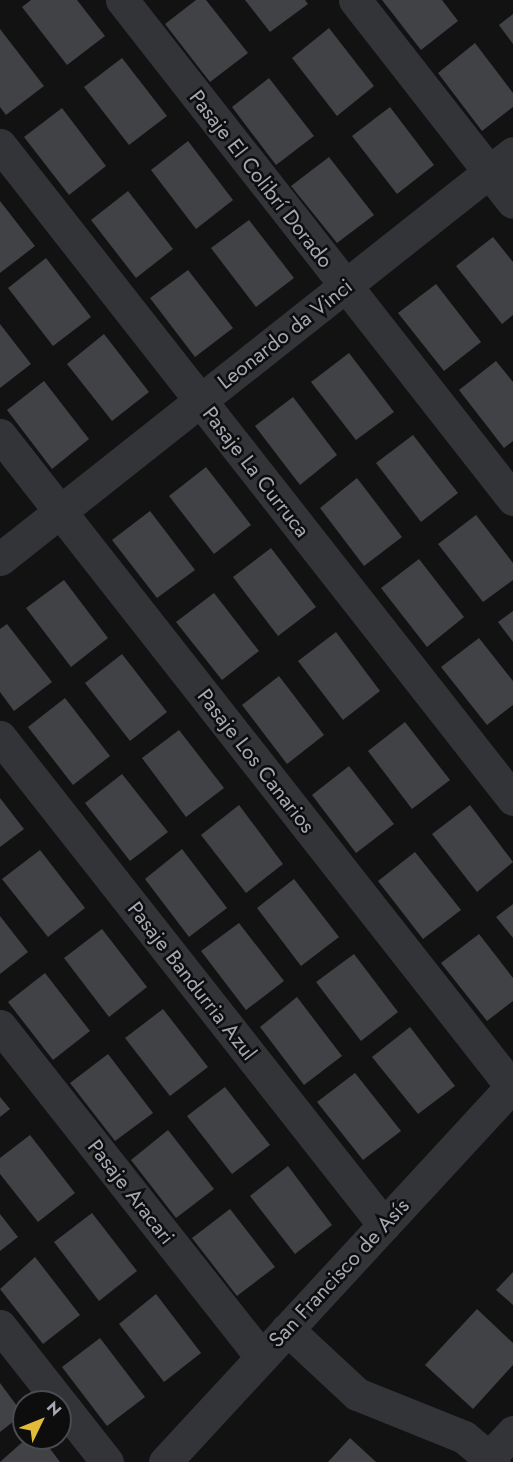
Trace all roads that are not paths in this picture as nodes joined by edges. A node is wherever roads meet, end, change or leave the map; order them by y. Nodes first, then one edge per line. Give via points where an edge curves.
1 (123, 0) edge
2 (355, 0) edge
3 (0, 145) edge
4 (501, 162) edge
5 (513, 202) edge
6 (345, 286) junction
7 (200, 400) junction
8 (0, 435) edge
9 (513, 499) edge
10 (60, 512) junction
11 (0, 559) edge
12 (0, 737) edge
13 (513, 799) edge
14 (0, 1026) edge
15 (512, 1086) edge
16 (384, 1225) junction
17 (0, 1326) edge
18 (287, 1329) junction
19 (261, 1357) junction
20 (513, 1432) edge
21 (490, 1460) edge
22 (107, 1462) edge
23 (165, 1462) edge

1 - 6 street, Pasaje El Colibrí Dorado
2 - 4 street
3 - 7 street, Pasaje La Curruca
4 - 5 street
4 - 6 street, Leonardo da Vinci
6 - 7 street, Leonardo da Vinci
6 - 9 street, Pasaje El Colibrí Dorado
7 - 10 street, Leonardo da Vinci
7 - 13 street, Pasaje La Curruca
8 - 10 street, Pasaje Los Canarios
10 - 11 street, Leonardo da Vinci
10 - 15 street, Pasaje Los Canarios
12 - 16 street, Pasaje Bandurria Azul
14 - 19 street, Pasaje Aracari
15 - 16 street, San Francisco de Asís
16 - 18 street, San Francisco de Asís
17 - 22 street
18 - 19 street, San Francisco de Asís
18 - 21 street via 357,1394 451,1431
19 - 23 street, San Francisco de Asís
20 - 21 street

